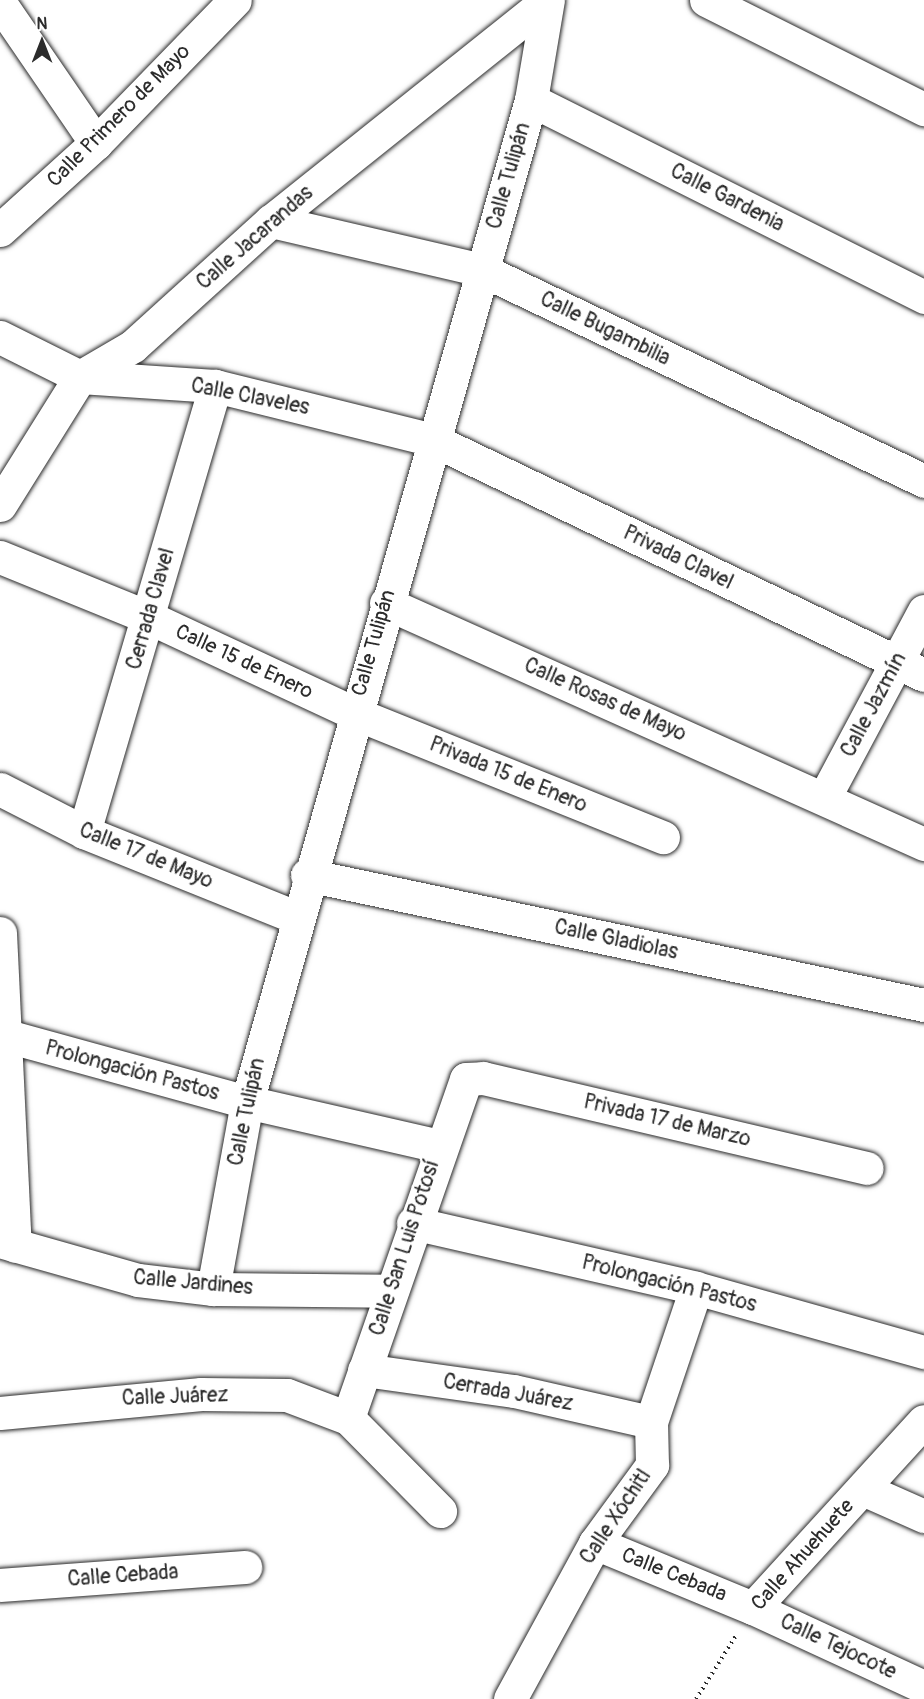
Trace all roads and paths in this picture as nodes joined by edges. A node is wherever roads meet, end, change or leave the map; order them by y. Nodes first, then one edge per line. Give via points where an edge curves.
1 (235, 0) edge
2 (706, 0) edge
3 (548, 1) edge
4 (0, 3) edge
5 (531, 100) junction
6 (924, 109) edge
7 (96, 143) junction
8 (271, 221) junction
9 (0, 230) edge
10 (482, 270) junction
11 (924, 297) edge
12 (0, 337) edge
13 (80, 377) junction
14 (214, 386) junction
15 (433, 440) junction
16 (924, 482) edge
17 (0, 505) edge
18 (0, 557) edge
19 (386, 603) junction
20 (924, 611) edge
21 (150, 618) junction
22 (910, 669) edge
23 (354, 713) junction
24 (0, 789) edge
25 (824, 798) junction
26 (84, 832) junction
27 (663, 837) dead end
28 (924, 844) edge
29 (307, 875) junction
30 (296, 917) junction
31 (0, 933) edge
32 (924, 1005) edge
33 (3, 1035) edge
34 (466, 1079) joint
35 (247, 1102) junction
36 (439, 1146) junction
37 (867, 1168) dead end
38 (413, 1223) junction
39 (7, 1244) edge
40 (696, 1288) junction
41 (213, 1289) junction
42 (390, 1292) junction
43 (924, 1352) edge
44 (364, 1370) junction
45 (0, 1413) edge
46 (348, 1418) junction
47 (924, 1421) edge
48 (651, 1422) junction
49 (863, 1489) junction
50 (440, 1511) dead end
51 (924, 1516) edge
52 (595, 1543) junction
53 (245, 1567) dead end
54 (0, 1585) edge
55 (753, 1608) junction
56 (924, 1687) edge
57 (510, 1699) edge
58 (696, 1699) edge

1 - 7 street, Calle Primero de Mayo
2 - 6 street
3 - 5 street, Calle Tulipán
3 - 8 street, Calle Jacarandas
4 - 7 street
5 - 10 street, Calle Tulipán
5 - 11 street, Calle Gardenia
7 - 9 street, Calle Primero de Mayo
8 - 10 street, Calle Bugambilia
8 - 13 street, Calle Jacarandas via 133,346
10 - 15 street, Calle Tulipán
10 - 16 street, Calle Bugambilia
12 - 13 street, Calle Claveles
13 - 14 street, Calle Claveles
13 - 17 street, Calle Jacarandas
14 - 15 street, Calle Claveles
14 - 21 street, Cerrada Clavel
15 - 19 street, Calle Tulipán
15 - 22 street, Privada Clavel
18 - 21 street, Calle 15 de Enero
19 - 23 street, Calle Tulipán
19 - 25 street, Calle Rosas de Mayo
20 - 22 street, Calle Jazmín
21 - 23 street, Calle 15 de Enero
21 - 26 street, Cerrada Clavel
22 - 25 street, Calle Jazmín
23 - 27 street, Privada 15 de Enero
23 - 29 street, Calle Tulipán
24 - 26 street, Calle 17 de Mayo
25 - 28 street, Calle Rosas de Mayo
26 - 30 street, Calle 17 de Mayo
29 - 30 street, Calle Tulipán
29 - 32 street, Calle Gladiolas
30 - 35 street, Calle Tulipán
31 - 33 street
33 - 35 street, Prolongación Pastos
33 - 39 street
34 - 36 street, Calle San Luis Potosí
34 - 37 street, Privada 17 de Marzo via 483,1078
35 - 36 street, Prolongación Pastos
35 - 41 street, Calle Tulipán
36 - 38 street, Calle San Luis Potosí
38 - 40 street, Prolongación Pastos
38 - 42 street, Calle San Luis Potosí
39 - 41 street, Calle Jardines via 138,1280
40 - 43 street, Prolongación Pastos
40 - 48 street, Calle Xóchitl
41 - 42 street, Calle Jardines
42 - 44 street, Calle San Luis Potosí
44 - 46 street, Calle San Luis Potosí
44 - 48 street, Cerrada Juárez via 514,1391
45 - 46 street, Calle Juárez via 201,1394 287,1395
46 - 50 street
47 - 49 street, Calle Ahuehuete
48 - 52 street, Calle Xóchitl via 652,1465
49 - 51 street
49 - 55 street, Calle Ahuehuete
52 - 55 street, Calle Cebada
52 - 57 street, Calle Xóchitl
53 - 54 street, Calle Cebada
55 - 56 street, Calle Tejocote
55 - 58 path, Calle Ahuehuete

